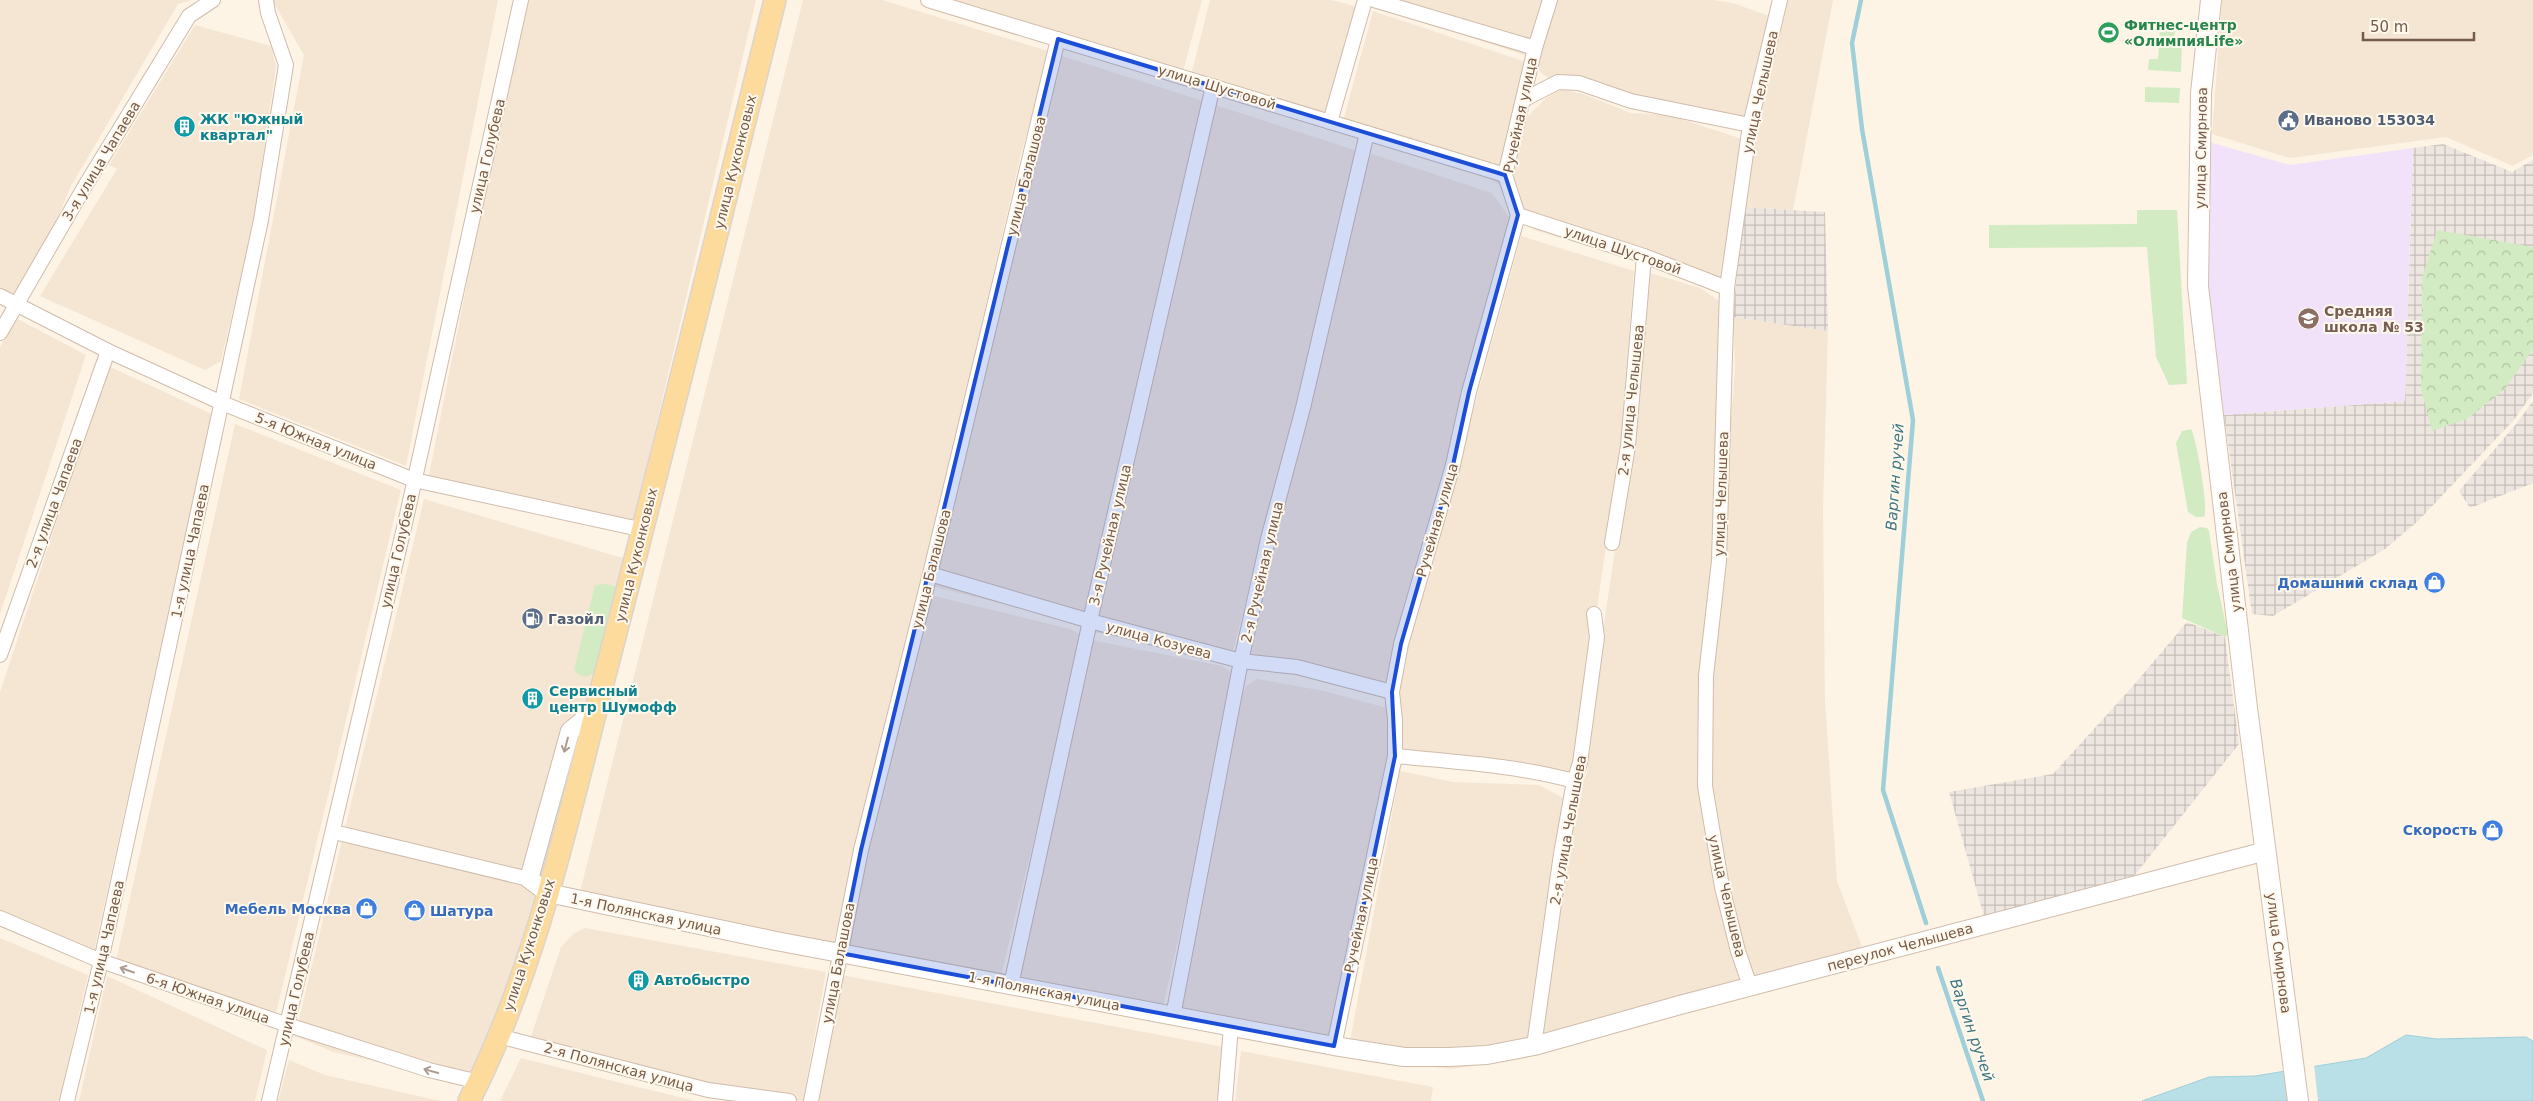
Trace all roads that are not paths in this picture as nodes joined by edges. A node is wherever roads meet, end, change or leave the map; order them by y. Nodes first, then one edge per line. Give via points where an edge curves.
1 (213, 0) edge
2 (266, 0) edge
3 (522, 0) edge
4 (775, 0) edge
5 (786, 0) edge
6 (928, 0) edge
7 (1365, 0) edge
8 (1374, 0) edge
9 (1550, 0) edge
10 (1780, 0) edge
11 (2211, 0) edge
12 (1058, 39) junction
13 (1535, 48) junction
14 (1213, 86) junction
15 (1524, 100) junction
16 (1330, 122) junction
17 (1750, 125) junction
18 (1367, 132) junction
19 (1505, 176) junction
20 (1518, 215) junction
21 (1644, 256) junction
22 (1727, 288) junction
23 (0, 296) edge
24 (16, 306) junction
25 (0, 333) edge
26 (108, 351) junction
27 (222, 403) junction
28 (414, 480) junction
29 (648, 531) junction
30 (1612, 543) dead end
31 (930, 574) junction
32 (1594, 614) dead end
33 (1090, 621) junction
34 (0, 655) edge
35 (1241, 662) junction
36 (1392, 692) junction
37 (596, 710) junction
38 (1395, 756) junction
39 (1574, 781) junction
40 (334, 832) junction
41 (2266, 851) junction
42 (529, 879) junction
43 (552, 894) junction
44 (0, 918) edge
45 (840, 953) junction
46 (101, 961) junction
47 (1011, 985) junction
48 (1750, 986) junction
49 (1173, 1016) junction
50 (288, 1025) junction
51 (1231, 1026) junction
52 (510, 1039) junction
53 (1334, 1046) junction
54 (1534, 1046) junction
55 (481, 1092) edge
56 (706, 1096) edge
57 (67, 1101) edge
58 (269, 1101) edge
59 (469, 1101) edge
60 (789, 1101) edge
61 (811, 1101) edge
62 (1225, 1101) edge
63 (2298, 1101) edge

1 - 24 street, 3-я улица Чапаева via 189,16
2 - 27 street, 1-я улица Чапаева via 286,65 261,220
3 - 28 street, улица Голубева
4 - 29 main road, улица Куконковых
5 - 29 main road, улица Куконковых
6 - 12 street, улица Шустовой
7 - 16 street
8 - 13 street
9 - 13 street, Ручейная улица
10 - 17 street, улица Челышева
11 - 41 main road, улица Смирнова via 2201,94 2198,286
12 - 14 street, улица Шустовой
12 - 31 street, улица Балашова
13 - 15 street, Ручейная улица
14 - 16 street, улица Шустовой
14 - 33 street, 3-я Ручейная улица
15 - 17 street via 1558,82 1578,83 1631,101
15 - 19 street, Ручейная улица
16 - 18 street, улица Шустовой
17 - 22 street, улица Челышева
18 - 19 street, улица Шустовой
18 - 35 street, 2-я Ручейная улица
19 - 20 street, Ручейная улица
20 - 21 street, улица Шустовой
20 - 36 street, Ручейная улица via 1469,392 1453,465 1401,644
21 - 22 street, улица Шустовой
21 - 30 street, 2-я улица Челышева via 1628,446
22 - 48 street, улица Челышева via 1719,561 1706,676 1705,786 1722,887
23 - 24 street, 5-я Южная улица
24 - 25 street, 3-я улица Чапаева
24 - 26 street, 5-я Южная улица
26 - 27 street, 5-я Южная улица
26 - 34 street, 2-я улица Чапаева
27 - 28 street, 5-я Южная улица
27 - 46 street, 1-я улица Чапаева
28 - 29 street, 5-я Южная улица
28 - 40 street, улица Голубева
29 - 37 main road, улица Куконковых
29 - 43 main road, улица Куконковых via 595,756
31 - 33 street, улица Козуева
31 - 45 street, улица Балашова via 861,850
32 - 39 street, 2-я улица Челышева via 1597,637 1580,764
33 - 35 street, улица Козуева
33 - 47 street, 3-я Ручейная улица
35 - 36 street, улица Козуева via 1297,667
35 - 49 street, 2-я Ручейная улица
36 - 38 street, Ручейная улица
37 -> 42 street via 570,730
37 - 43 main road, улица Куконковых
38 - 39 street via 1486,764 1542,772
38 - 53 street, Ручейная улица
39 - 54 street, 2-я улица Челышева
40 - 42 street
40 - 50 street, улица Голубева
41 - 48 street, переулок Челышева
41 - 63 main road, улица Смирнова
42 - 43 street
43 - 45 street, 1-я Полянская улица
43 - 52 main road, улица Куконковых
43 - 55 main road, улица Куконковых
44 - 46 street, 6-я Южная улица
45 - 47 street, 1-я Полянская улица
45 - 61 street, улица Балашова
50 -> 46 street, 6-я Южная улица
46 - 57 street, 1-я улица Чапаева
47 - 49 street, 1-я Полянская улица
48 - 54 street, переулок Челышева
49 - 51 street, 1-я Полянская улица
55 -> 50 street, 6-я Южная улица via 429,1070
50 - 58 street, улица Голубева
51 - 53 street, 1-я Полянская улица
51 - 62 street
52 - 55 main road, улица Куконковых
52 - 56 street, 2-я Полянская улица
53 - 54 street, 1-я Полянская улица via 1404,1057 1486,1054
55 - 59 main road, улица Куконковых
56 - 60 street, 2-я Полянская улица

